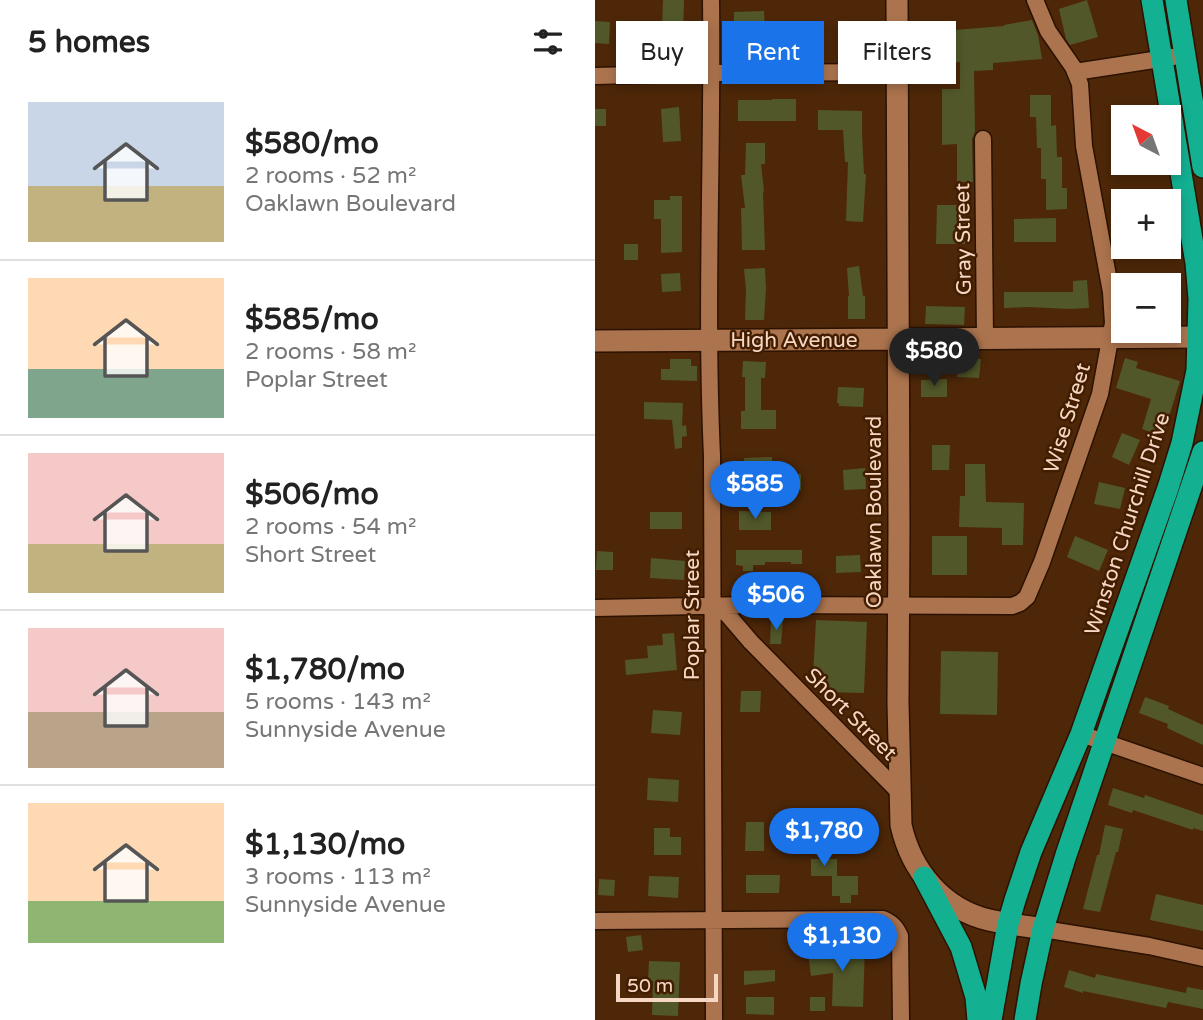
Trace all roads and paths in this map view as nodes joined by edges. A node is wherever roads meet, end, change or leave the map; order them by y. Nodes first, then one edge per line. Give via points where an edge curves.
1 (711, 0) edge
2 (897, 0) edge
3 (1035, 0) edge
4 (1152, 0) edge
5 (1176, 0) edge
6 (897, 21) edge
7 (1185, 55) junction
8 (1163, 58) junction
9 (838, 72) edge
10 (1075, 72) junction
11 (712, 73) junction
12 (595, 76) edge
13 (897, 84) edge
14 (983, 139) dead end
15 (1203, 167) edge
16 (1111, 292) edge
17 (1111, 337) joint
18 (1181, 337) edge
19 (1201, 337) edge
20 (985, 338) junction
21 (898, 340) junction
22 (595, 341) edge
23 (709, 341) junction
24 (1203, 452) edge
25 (713, 606) junction
26 (899, 606) junction
27 (595, 608) edge
28 (1081, 734) junction
29 (1104, 742) junction
30 (1203, 776) edge
31 (900, 793) junction
32 (924, 877) junction
33 (714, 920) junction
34 (595, 921) edge
35 (1008, 924) junction
36 (1043, 929) junction
37 (1203, 958) edge
38 (714, 1020) edge
39 (901, 1020) edge
40 (978, 1020) edge
41 (991, 1020) edge
42 (1025, 1020) edge

1 - 11 street, Poplar Street
2 - 6 street, Oaklawn Boulevard
3 - 10 street via 1054,42
4 - 8 highway, Winston Churchill Drive
5 - 7 highway
7 - 8 street
7 - 15 highway
8 - 10 street
8 - 19 highway, Winston Churchill Drive via 1196,263
9 - 11 street
10 - 16 street, Wise Street
11 - 12 street
11 - 23 street, Poplar Street
13 - 21 street, Oaklawn Boulevard
14 - 20 street, Gray Street
17 - 20 street, High Avenue
17 - 26 street, Wise Street via 1100,394 1027,597 1012,606
18 - 19 street, High Avenue
19 - 28 highway, Winston Churchill Drive via 1182,443
20 - 21 street, High Avenue
21 - 23 street, High Avenue
21 - 26 street, Oaklawn Boulevard
22 - 23 street, High Avenue
23 - 25 street, Poplar Street
24 - 29 highway
25 - 26 street
25 - 27 street
25 - 31 street, Short Street via 734,620
25 - 33 street, Poplar Street
26 - 31 street, Oaklawn Boulevard
28 - 29 street
28 - 35 highway, Winston Churchill Drive via 1031,852
29 - 30 street
29 - 36 highway
31 - 32 street, Oaklawn Boulevard via 904,840
32 - 35 street, Oaklawn Boulevard via 960,909
32 - 40 highway via 961,947
33 - 34 street
33 - 38 street, Poplar Street
33 - 39 street via 883,919 892,923 899,936
35 - 36 street, Oaklawn Boulevard
35 - 41 highway
36 - 37 street
36 - 42 highway

